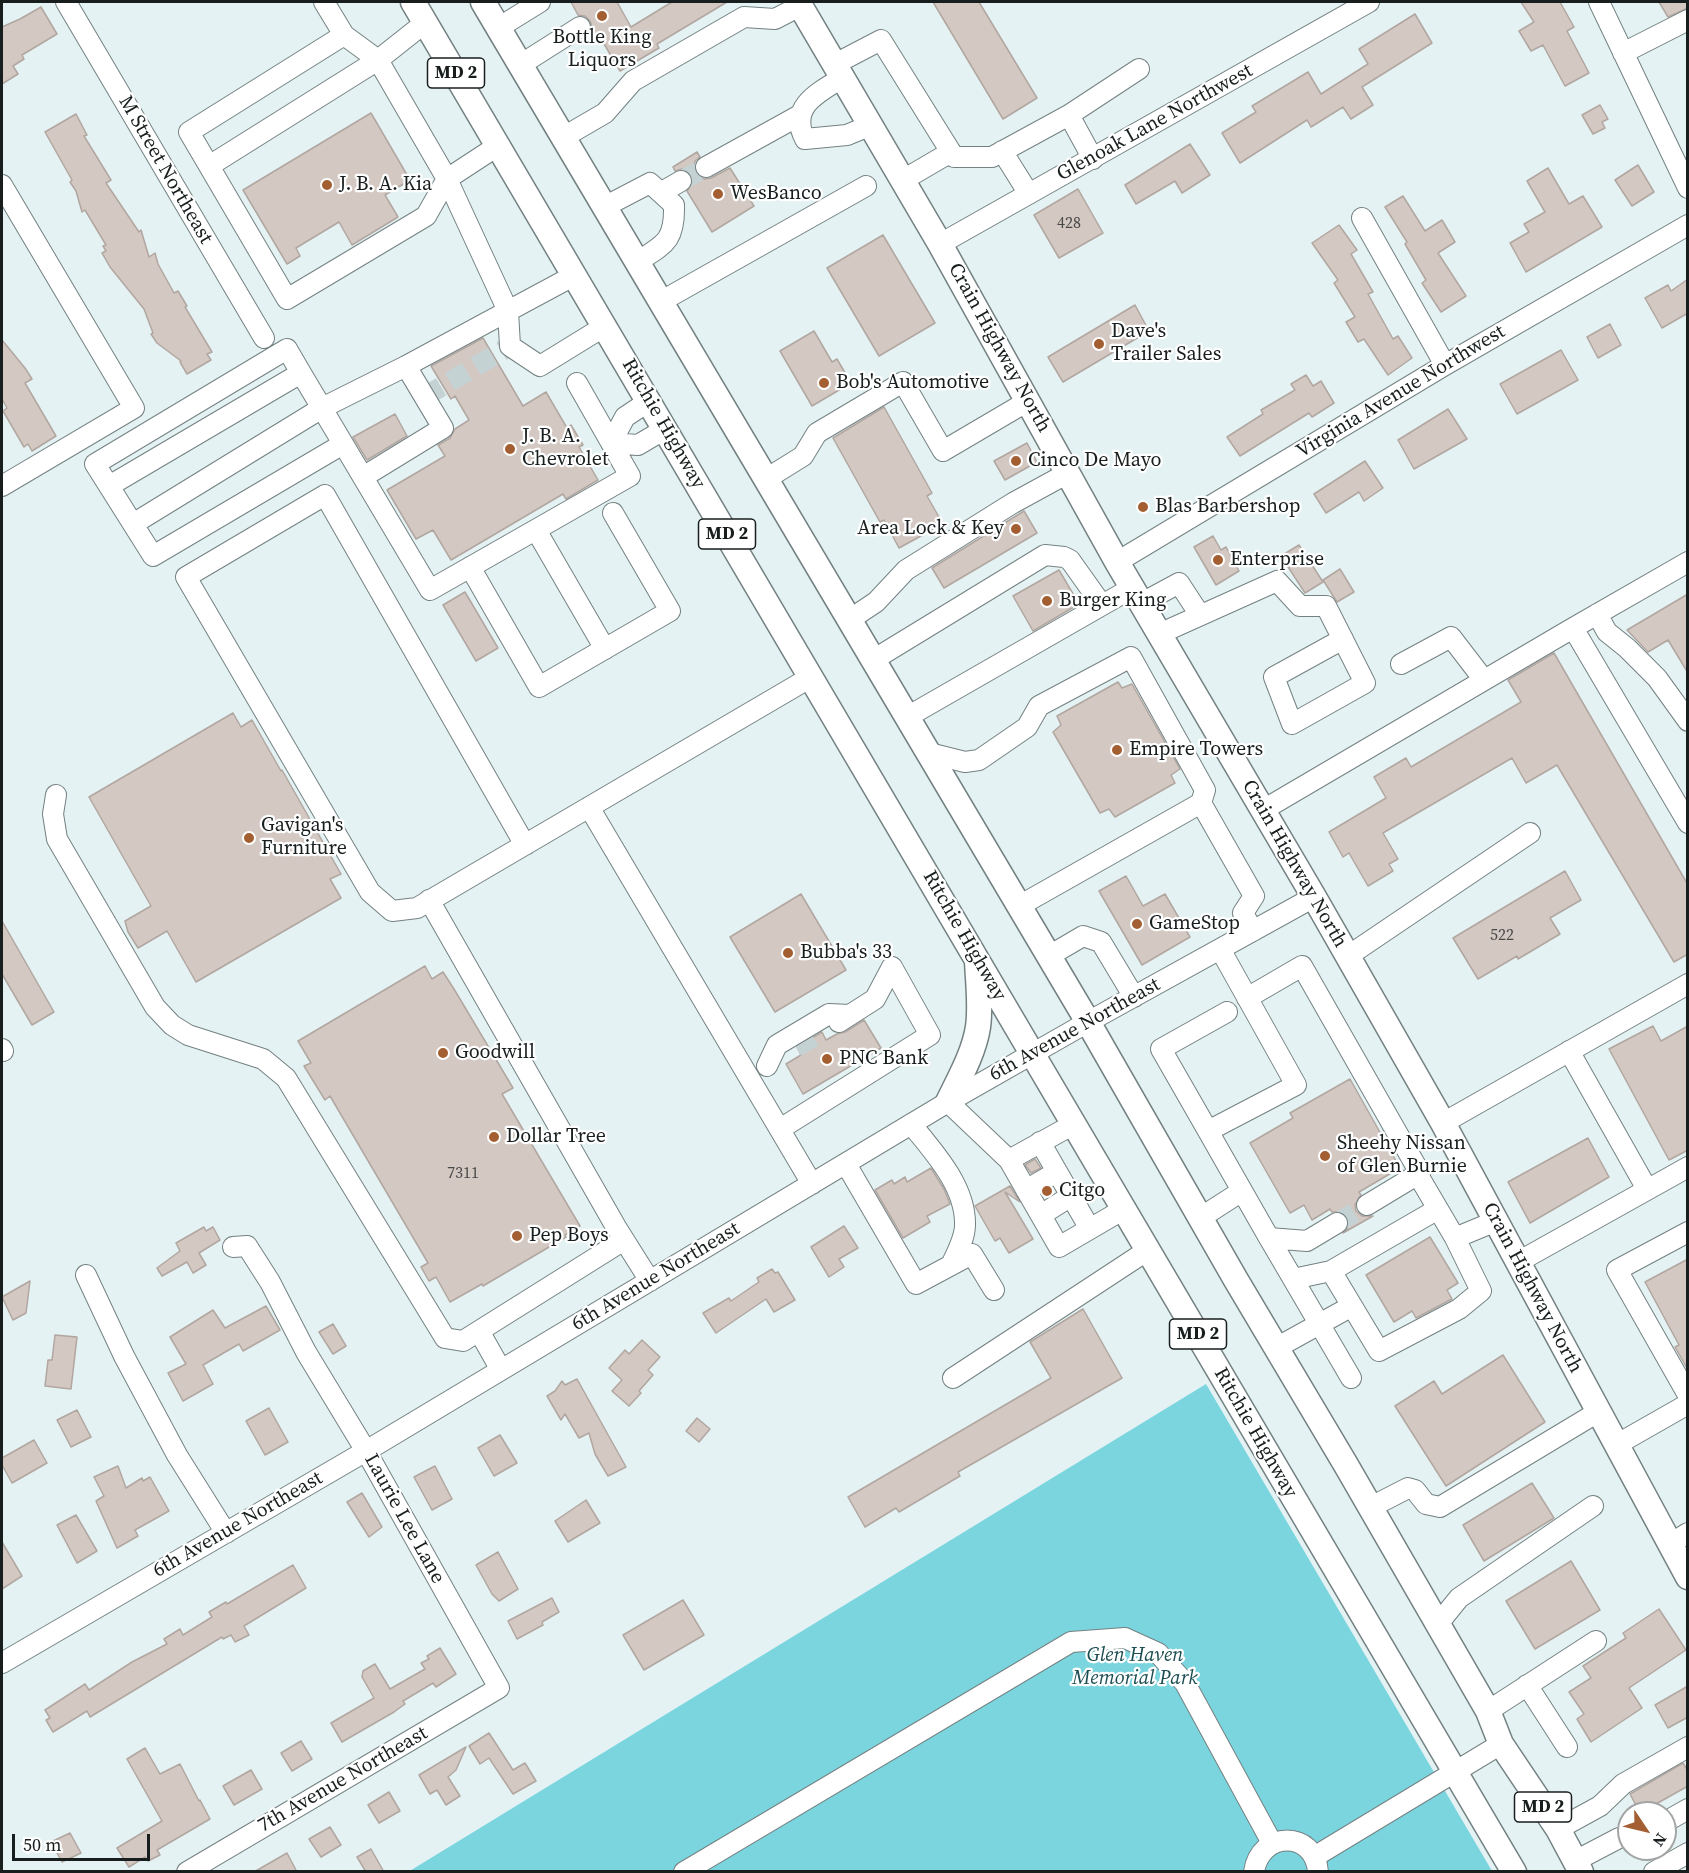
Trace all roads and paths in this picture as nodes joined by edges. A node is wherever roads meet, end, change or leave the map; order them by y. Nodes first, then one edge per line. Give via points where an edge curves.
1 (66, 2) edge
2 (324, 2) edge
3 (413, 2) edge
4 (483, 2) edge
5 (540, 2) edge
6 (1369, 2) edge
7 (1599, 2) edge
8 (799, 4) edge
9 (1688, 20) edge
10 (426, 22) junction
11 (580, 27) dead end
12 (498, 28) junction
13 (344, 35) junction
14 (1623, 53) junction
15 (378, 60) junction
16 (520, 65) junction
17 (1139, 69) dead end
18 (838, 71) junction
19 (800, 115) junction
20 (1069, 115) junction
21 (871, 125) junction
22 (562, 138) junction
23 (499, 145) junction
24 (1002, 151) junction
25 (951, 152) junction
26 (1092, 159) junction
27 (714, 162) tunnel mouth
28 (209, 166) junction
29 (447, 179) junction
30 (903, 180) junction
31 (681, 181) tunnel mouth
32 (2, 185) edge
33 (866, 186) dead end
34 (1688, 189) edge
35 (662, 192) junction
36 (1029, 195) junction
37 (604, 207) junction
38 (1362, 218) dead end
39 (1688, 225) edge
40 (940, 244) junction
41 (637, 262) junction
42 (575, 275) junction
43 (660, 302) junction
44 (508, 311) junction
45 (605, 326) junction
46 (264, 338) dead end
47 (1445, 365) junction
48 (406, 366) junction
49 (301, 373) junction
50 (577, 383) dead end
51 (649, 401) junction
52 (1028, 401) junction
53 (322, 408) junction
54 (665, 429) junction
55 (611, 443) junction
56 (343, 444) junction
57 (1068, 473) junction
58 (363, 477) junction
59 (766, 479) junction
60 (3, 481) edge
61 (109, 486) junction
62 (614, 513) dead end
63 (133, 524) junction
64 (536, 530) junction
65 (1117, 562) junction
66 (1688, 562) edge
67 (470, 567) junction
68 (1137, 595) junction
69 (1102, 605) junction
70 (1597, 614) junction
71 (1200, 615) junction
72 (849, 620) junction
73 (1573, 627) junction
74 (1159, 634) junction
75 (1343, 639) junction
76 (604, 649) junction
77 (873, 660) junction
78 (1401, 664) dead end
79 (811, 677) junction
80 (1484, 680) junction
81 (907, 717) junction
82 (1688, 721) edge
83 (929, 753) junction
84 (57, 795) dead end
85 (1201, 803) junction
86 (589, 807) junction
87 (1263, 810) junction
88 (1688, 823) edge
89 (1530, 833) dead end
90 (525, 845) junction
91 (1314, 897) junction
92 (429, 900) junction
93 (1019, 906) junction
94 (1253, 931) junction
95 (1220, 949) junction
96 (1348, 956) junction
97 (1049, 957) junction
98 (977, 959) junction
99 (1688, 984) edge
100 (1134, 997) junction
101 (1247, 998) junction
102 (1227, 1012) dead end
103 (850, 1015) junction
104 (1088, 1022) junction
105 (822, 1032) tunnel mouth
106 (796, 1047) tunnel mouth
107 (1569, 1051) junction
108 (1033, 1053) junction
109 (767, 1066) junction
110 (749, 1078) junction
111 (948, 1102) junction
112 (1443, 1123) junction
113 (911, 1124) junction
114 (1074, 1124) junction
115 (780, 1129) junction
116 (1208, 1131) junction
117 (1040, 1142) junction
118 (1009, 1160) junction
119 (846, 1164) junction
120 (1688, 1167) edge
121 (1057, 1172) junction
122 (1418, 1175) junction
123 (812, 1184) junction
124 (1647, 1189) junction
125 (1026, 1190) junction
126 (1242, 1191) junction
127 (1071, 1196) junction
128 (1367, 1205) tunnel mouth
129 (1124, 1209) junction
130 (1438, 1209) junction
131 (1041, 1215) junction
132 (1200, 1218) junction
133 (1496, 1221) junction
134 (1337, 1223) tunnel mouth
135 (1090, 1229) junction
136 (1688, 1232) edge
137 (1269, 1238) junction
138 (1455, 1238) junction
139 (624, 1240) junction
140 (233, 1247) dead end
141 (1148, 1250) junction
142 (1518, 1262) junction
143 (951, 1265) junction
144 (1331, 1271) junction
145 (86, 1275) dead end
146 (1293, 1279) junction
147 (650, 1281) junction
148 (994, 1290) dead end
149 (1352, 1306) junction
150 (1320, 1324) junction
151 (480, 1331) junction
152 (1276, 1348) junction
153 (501, 1370) junction
154 (952, 1378) dead end
155 (1351, 1378) dead end
156 (1688, 1395) edge
157 (1688, 1404) edge
158 (1598, 1412) junction
159 (1616, 1445) junction
160 (366, 1451) junction
161 (1593, 1506) dead end
162 (1371, 1507) junction
163 (226, 1533) junction
164 (1679, 1539) edge
165 (1688, 1577) edge
166 (1438, 1624) junction
167 (1596, 1641) dead end
168 (2, 1663) edge
169 (1527, 1685) junction
170 (499, 1688) joint
171 (1488, 1711) junction
172 (1501, 1744) junction
173 (1567, 1747) dead end
174 (1688, 1747) edge
175 (1455, 1771) junction
176 (1558, 1829) junction
177 (1617, 1839) edge
178 (1272, 1843) junction
179 (1688, 1853) edge
180 (1316, 1864) edge
181 (1579, 1866) edge
182 (1249, 1868) edge
183 (1657, 1871) edge
184 (187, 1872) edge
185 (684, 1872) edge
186 (1514, 1872) edge

1 - 46 street, M Street Northeast
2 - 13 street
3 - 10 main road, Ritchie Highway / MD 2
4 - 12 main road, MD 2
5 - 12 street
6 - 26 street, Glenoak Lane Northwest
7 - 14 street
8 - 18 main road, Crain Highway North
8 - 22 street via 776,19 744,16 633,81 605,113
9 - 14 street
10 - 15 street
10 - 23 main road, Ritchie Highway / MD 2
11 - 16 street
12 - 16 main road, MD 2
13 - 15 street
13 - 28 street via 189,132
14 - 34 street
15 - 28 street
15 - 29 street
16 - 22 main road, MD 2
17 - 20 street
18 - 19 street
18 - 21 main road, Crain Highway North
18 - 25 street via 881,40
19 - 21 street via 800,130 805,139 847,135
19 - 27 street
20 - 24 street
20 - 26 street
21 - 30 main road, Crain Highway North
22 - 37 main road, MD 2
23 - 29 street
23 - 42 main road, Ritchie Highway / MD 2
24 - 25 street via 992,157 954,157
24 - 36 street
25 - 30 street
26 - 36 street, Glenoak Lane Northwest
28 - 29 street via 287,299 426,216
29 - 44 street
30 - 40 main road, Crain Highway North
31 - 35 street
32 - 60 street via 134,408
33 - 43 street
35 - 37 street via 650,183
35 - 41 street via 674,205 674,224 666,243
36 - 40 street, Glenoak Lane Northwest
37 - 41 main road, MD 2
38 - 47 street
39 - 47 street, Virginia Avenue Northwest
40 - 52 main road, Crain Highway North
41 - 43 main road, MD 2
42 - 44 street
42 - 45 main road, Ritchie Highway / MD 2
43 - 59 main road, MD 2
44 - 45 street via 510,346 540,366
44 - 48 street
45 - 51 main road, Ritchie Highway / MD 2
47 - 65 street, Virginia Avenue Northwest
48 - 53 street
48 - 58 street via 443,428
49 - 53 street
49 - 61 street
49 - 61 street via 287,349 95,464
50 - 55 street
51 - 54 main road, Ritchie Highway / MD 2
51 - 55 street via 625,417
52 - 57 main road, Crain Highway North
52 - 59 street via 944,451 903,382 817,434 803,456
53 - 56 street
53 - 63 street
54 - 55 street via 638,445
54 - 79 main road, Ritchie Highway / MD 2
55 - 64 street via 630,476
56 - 58 street
56 - 63 street via 153,556
57 - 65 main road, Crain Highway North
57 - 72 street via 906,570 876,602
58 - 67 street via 430,590
59 - 72 main road, MD 2
61 - 63 street
62 - 76 street via 670,611
64 - 67 street
64 - 76 street
65 - 68 main road, Crain Highway North
66 - 70 street
67 - 76 street via 539,687
68 - 69 street
68 - 71 street via 1179,583
68 - 74 main road, Crain Highway North
69 - 77 street via 1071,560 1045,555
69 - 81 street
70 - 73 street
70 - 82 street via 1607,632 1657,678
71 - 74 street
71 - 75 street via 1277,581 1300,606 1326,606
72 - 77 main road, MD 2
73 - 80 street
73 - 88 street
74 - 87 main road, Crain Highway North
75 - 75 street via 1365,683 1292,724 1274,677
77 - 81 main road, MD 2
78 - 80 street via 1451,638
79 - 86 street
79 - 98 main road, Ritchie Highway / MD 2
80 - 87 street
81 - 83 main road, MD 2
83 - 85 street via 965,762 979,760 1027,727 1039,706 1131,657 1205,790
83 - 93 main road, MD 2
84 - 151 street via 53,814 57,839 155,1007 188,1035 263,1059 286,1078 445,1338 463,1341
85 - 93 street
85 - 94 street via 1254,896 1243,914
86 - 90 street
86 - 110 street
87 - 91 main road, Crain Highway North
89 - 96 street
90 - 92 street
90 - 92 street via 325,495 186,577 370,892 392,911 417,908
91 - 94 street, 6th Avenue Northeast
91 - 96 main road, Crain Highway North
92 - 139 street
93 - 97 main road, MD 2
94 - 95 street, 6th Avenue Northeast
95 - 100 street, 6th Avenue Northeast
95 - 101 street
96 - 112 main road, Crain Highway North
97 - 100 street via 1083,936 1101,942
97 - 104 main road, MD 2
98 - 108 main road, Ritchie Highway / MD 2
98 - 111 main road via 978,1029
99 - 107 street
100 - 104 street, 6th Avenue Northeast
101 - 116 street via 1296,1085
101 - 122 street via 1302,966
102 - 116 street via 1161,1048
103 - 105 street
103 - 109 street via 829,1014 777,1046
103 - 115 street via 874,999 892,968 930,1035
104 - 108 street, 6th Avenue Northeast
104 - 132 main road, MD 2
106 - 109 street
107 - 112 street
107 - 124 street
108 - 111 street, 6th Avenue Northeast
108 - 114 main road, Ritchie Highway / MD 2
109 - 110 street
110 - 115 street
111 - 113 street, 6th Avenue Northeast
111 - 118 street
112 - 133 main road, Crain Highway North
113 - 119 street, 6th Avenue Northeast
113 - 143 street via 946,1170 961,1201 965,1226
114 - 117 street
114 - 129 main road, Ritchie Highway / MD 2
115 - 123 street
116 - 126 street
117 - 118 street
117 - 121 street
118 - 125 street
119 - 123 street, 6th Avenue Northeast
119 - 143 street via 916,1284
120 - 124 street
121 - 125 street
121 - 127 street
122 - 128 street
122 - 130 street
123 - 147 street, 6th Avenue Northeast
124 - 142 street
125 - 131 street
126 - 132 street
126 - 137 street
127 - 131 street
127 - 135 street
129 - 135 street
129 - 141 main road, Ritchie Highway / MD 2
130 - 138 street
130 - 144 street
131 - 135 street via 1059,1247
132 - 152 main road, MD 2
133 - 138 street
133 - 142 main road, Crain Highway North
134 - 137 street via 1306,1241
136 - 156 street via 1617,1270
137 - 146 street
138 - 149 street via 1481,1291 1459,1310 1379,1351
139 - 147 street
139 - 151 street
140 - 160 street, Laurie Lee Lane via 247,1246
141 - 154 street
141 - 175 main road, Ritchie Highway / MD 2
142 - 158 main road, Crain Highway North
143 - 148 street via 972,1254
144 - 146 street
144 - 149 street
145 - 163 street via 177,1455
146 - 150 street
147 - 153 street, 6th Avenue Northeast
149 - 150 street
150 - 152 street
150 - 155 street
151 - 153 street
152 - 162 main road, MD 2
153 - 160 street, 6th Avenue Northeast
157 - 159 street
158 - 159 main road, Crain Highway North
158 - 162 street via 1440,1507 1426,1504 1415,1490 1408,1488
159 - 164 main road, Crain Highway North
160 - 163 street, 6th Avenue Northeast
160 - 170 street, Laurie Lee Lane
161 - 166 street via 1459,1598
162 - 166 main road, MD 2
163 - 168 street, 6th Avenue Northeast
164 - 165 main road, Crain Highway North
166 - 171 main road, MD 2
167 - 169 street
169 - 171 street
169 - 173 street
170 - 184 street, 7th Avenue Northeast
171 - 172 main road, MD 2
172 - 175 street
172 - 176 main road, MD 2
174 - 176 street via 1623,1784 1600,1806
175 - 180 street
175 - 186 main road, Ritchie Highway / MD 2
176 - 181 main road, MD 2
177 - 181 street
178 - 180 street via 1291,1840 1308,1849
178 - 182 street
178 - 185 street via 1185,1683 1158,1653 1125,1638 1071,1642
179 - 183 street

